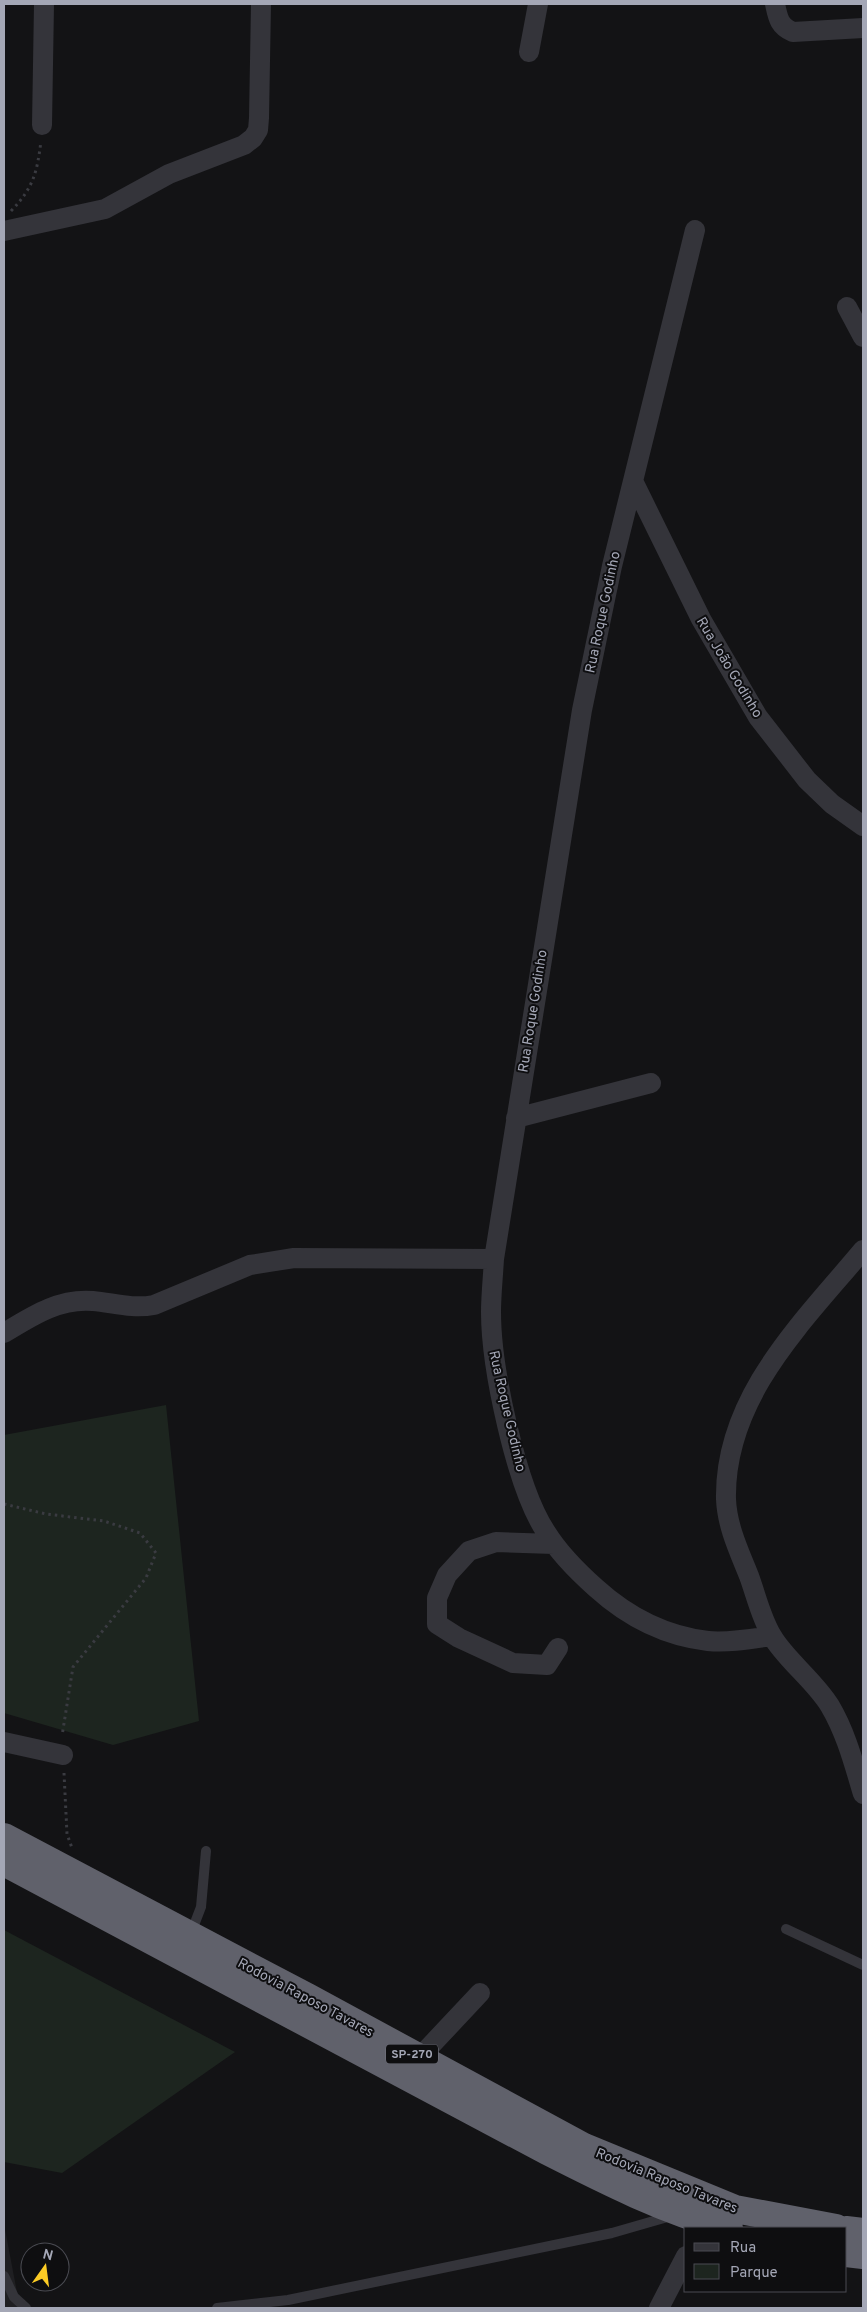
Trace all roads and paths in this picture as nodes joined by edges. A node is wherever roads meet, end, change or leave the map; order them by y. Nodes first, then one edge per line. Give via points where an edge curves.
1 (44, 4) edge
2 (261, 4) edge
3 (538, 4) edge
4 (775, 4) edge
5 (863, 28) edge
6 (529, 52) dead end
7 (42, 125) joint
8 (7, 222) edge
9 (695, 230) dead end
10 (847, 307) dead end
11 (863, 337) edge
12 (633, 481) junction
13 (863, 826) edge
14 (651, 1082) dead end
15 (516, 1118) junction
16 (863, 1250) edge
17 (494, 1259) junction
18 (4, 1333) edge
19 (4, 1504) edge
20 (554, 1544) junction
21 (772, 1636) junction
22 (558, 1648) dead end
23 (4, 1742) edge
24 (63, 1755) junction
25 (863, 1794) edge
26 (4, 1837) edge
27 (206, 1851) dead end
28 (76, 1856) dead end
29 (4, 1862) edge
30 (786, 1929) dead end
31 (190, 1935) junction
32 (863, 1965) edge
33 (480, 1993) dead end
34 (419, 2058) junction
35 (703, 2223) edge
36 (831, 2227) edge
37 (847, 2230) edge
38 (863, 2232) edge
39 (847, 2253) edge
40 (863, 2255) edge
41 (684, 2260) edge
42 (4, 2276) edge
43 (26, 2308) edge
44 (217, 2308) edge
45 (659, 2308) edge

1 - 7 street
2 - 8 street via 259,118 253,138 244,145 169,174 105,209 68,219
3 - 6 street
4 - 5 street via 778,20 793,32
7 - 8 path via 31,188
9 - 12 street, Rua Roque Godinho
10 - 11 street
12 - 13 street, Rua João Godinho via 701,619 758,717 807,780 832,804
12 - 15 street, Rua Roque Godinho via 582,710
14 - 15 street
15 - 17 street, Rua Roque Godinho
16 - 21 street via 769,1366 748,1401 736,1434 726,1500 731,1525
17 - 18 street via 294,1258 271,1261 250,1265 154,1305 139,1308 69,1301 51,1307
17 - 20 street, Rua Roque Godinho via 491,1312 498,1376 519,1466 531,1502
19 - 24 path via 46,1514 104,1520 140,1533 156,1553 146,1578 73,1667 62,1734
20 - 21 street, Rua Roque Godinho via 612,1602 639,1620 662,1630 709,1641 729,1642
20 - 22 street via 496,1542 469,1550 447,1575 437,1598 437,1624 458,1638 513,1663 546,1665
21 - 25 street via 830,1705 842,1729
23 - 24 street
24 - 28 path via 67,1834
26 - 31 highway, Rodovia Raposo Tavares / SP-270
27 - 31 lane via 201,1907
29 - 35 highway, Rodovia Raposo Tavares / SP-270 via 547,2151 616,2186
30 - 32 lane
31 - 34 highway, Rodovia Raposo Tavares / SP-270
33 - 34 street
34 - 36 highway, Rodovia Raposo Tavares / SP-270 via 584,2147 668,2183 735,2209
35 - 44 lane via 612,2233 288,2300
37 - 38 highway
39 - 40 highway
41 - 45 street
42 - 43 lane via 14,2297

